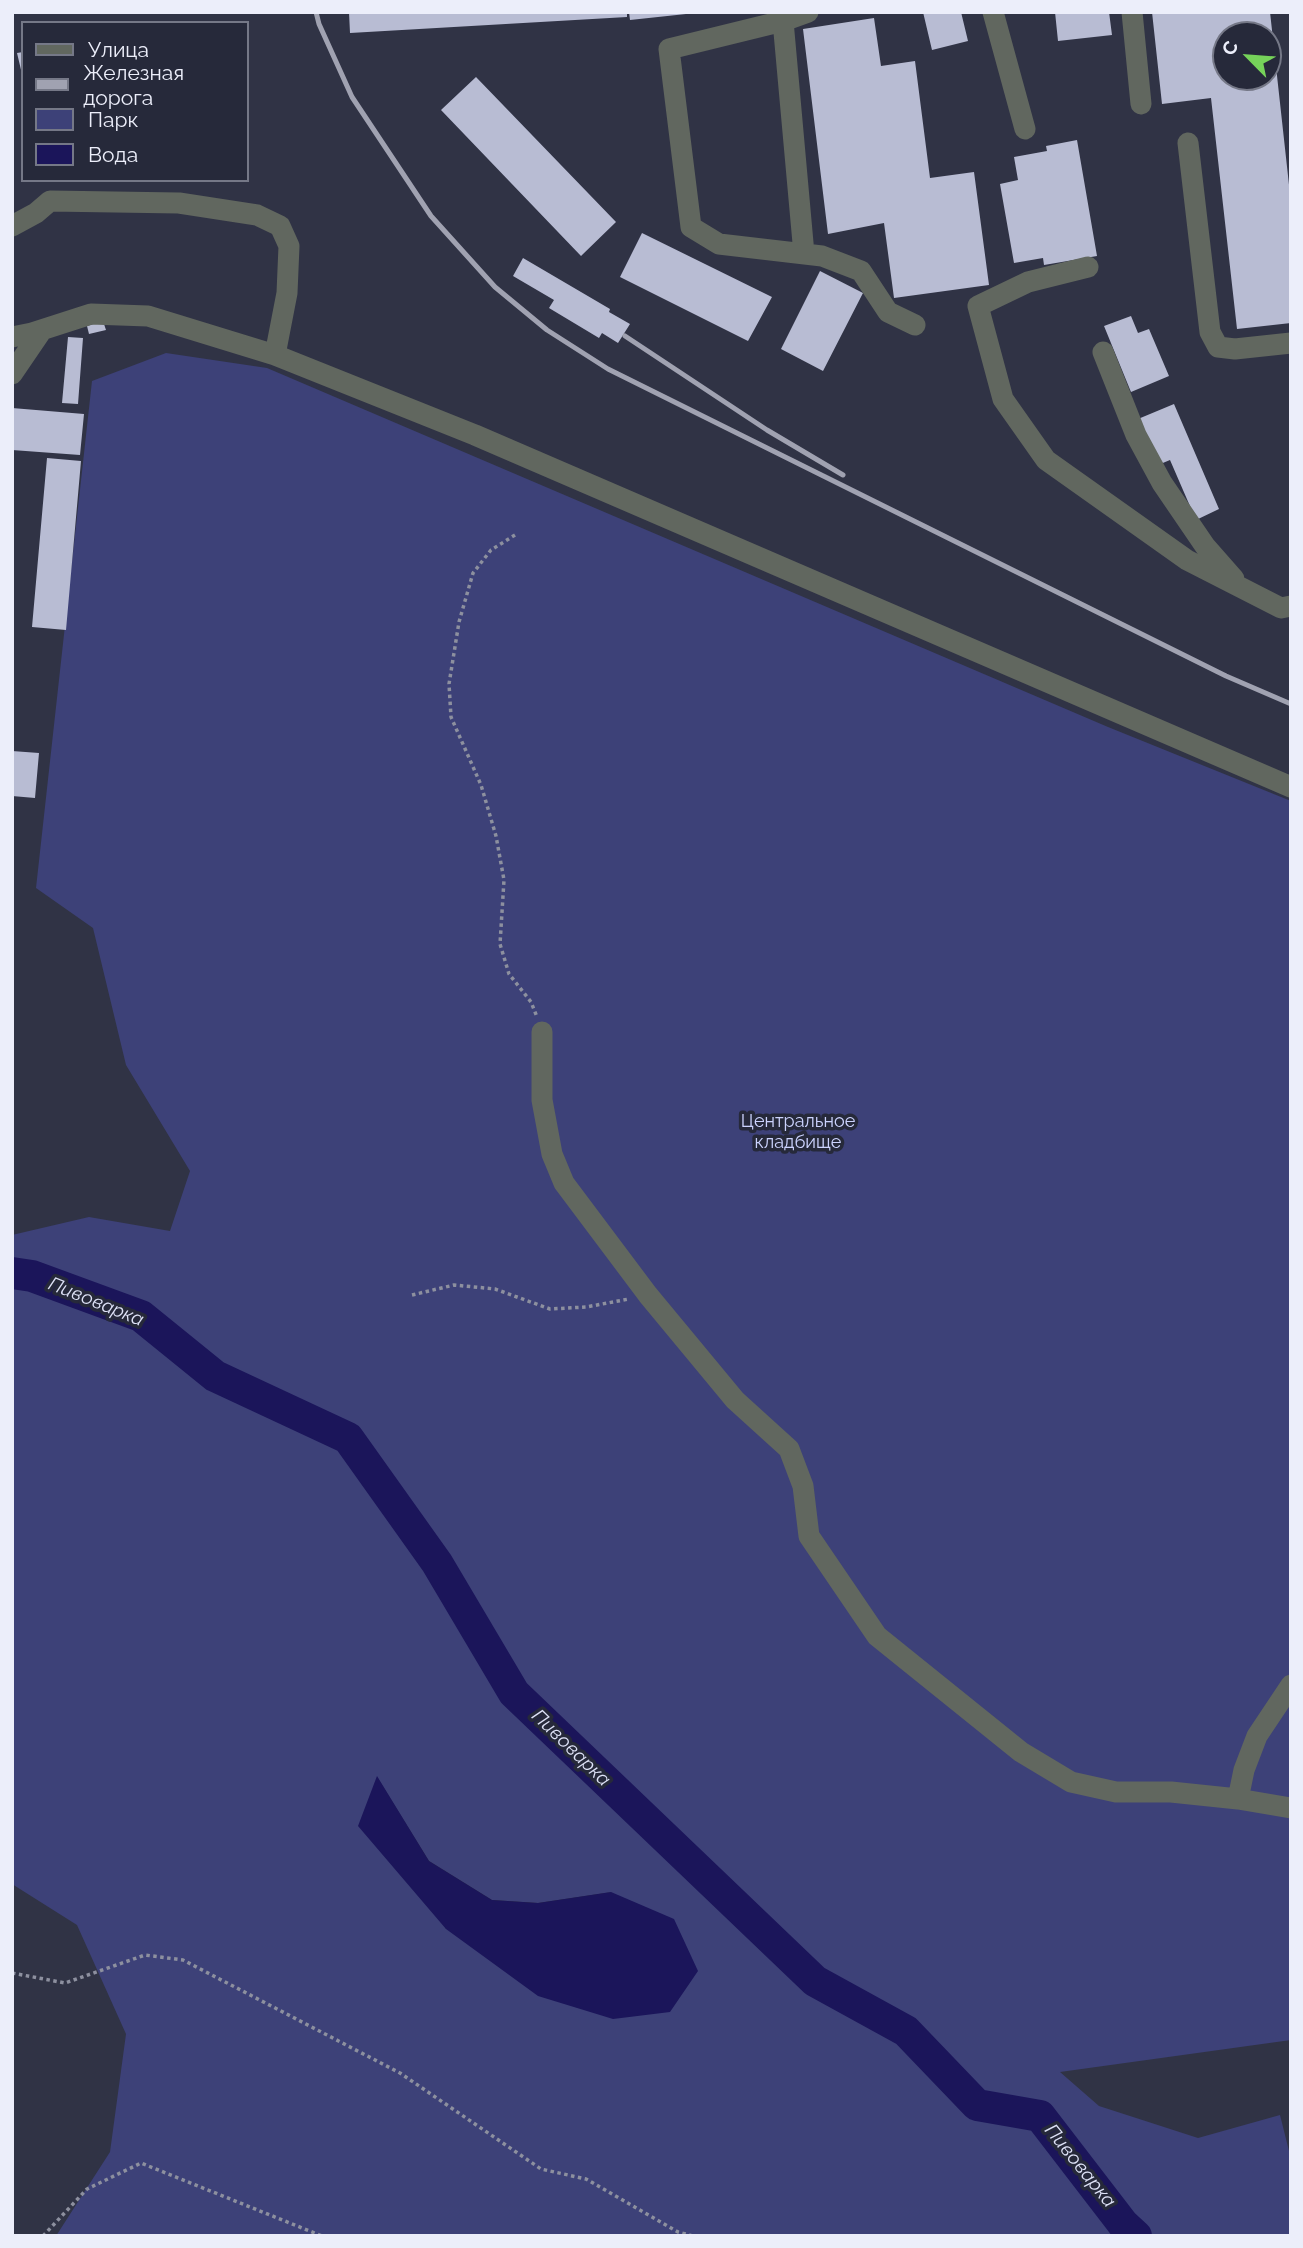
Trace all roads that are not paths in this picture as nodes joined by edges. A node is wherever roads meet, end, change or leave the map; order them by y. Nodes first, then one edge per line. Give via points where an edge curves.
1 (808, 12) edge
2 (993, 12) edge
3 (1132, 12) edge
4 (783, 21) junction
5 (1141, 104) dead end
6 (1025, 129) dead end
7 (1188, 143) dead end
8 (12, 226) edge
9 (804, 254) junction
10 (1088, 267) dead end
11 (915, 326) dead end
12 (42, 330) junction
13 (12, 337) edge
14 (1291, 343) edge
15 (1103, 352) dead end
16 (275, 355) junction
17 (12, 374) edge
18 (1242, 588) junction
19 (1291, 606) edge
20 (1291, 787) edge
21 (542, 1032) road end
22 (1291, 1685) edge
23 (1238, 1799) junction
24 (1291, 1808) edge

1 - 4 street
2 - 6 street
3 - 5 street
4 - 9 street
4 - 9 street via 669,49 691,227 719,244
7 - 14 street via 1210,332 1218,347
8 - 16 street via 50,201 179,203 257,215 280,226 289,246 287,293
9 - 11 street via 861,271 888,313
10 - 18 street via 1028,282 978,306 1003,399 1045,460 1187,560
12 - 13 street
12 - 16 street via 91,314 148,316
12 - 17 street
15 - 18 street via 1136,435 1162,483 1205,546
16 - 20 street via 488,440
18 - 19 street via 1281,608
21 - 23 street via 542,1100 552,1154 564,1183 734,1400 789,1449 803,1486 809,1535 877,1636 1021,1752 1071,1782 1116,1792
22 - 23 street via 1257,1736
23 - 24 street

